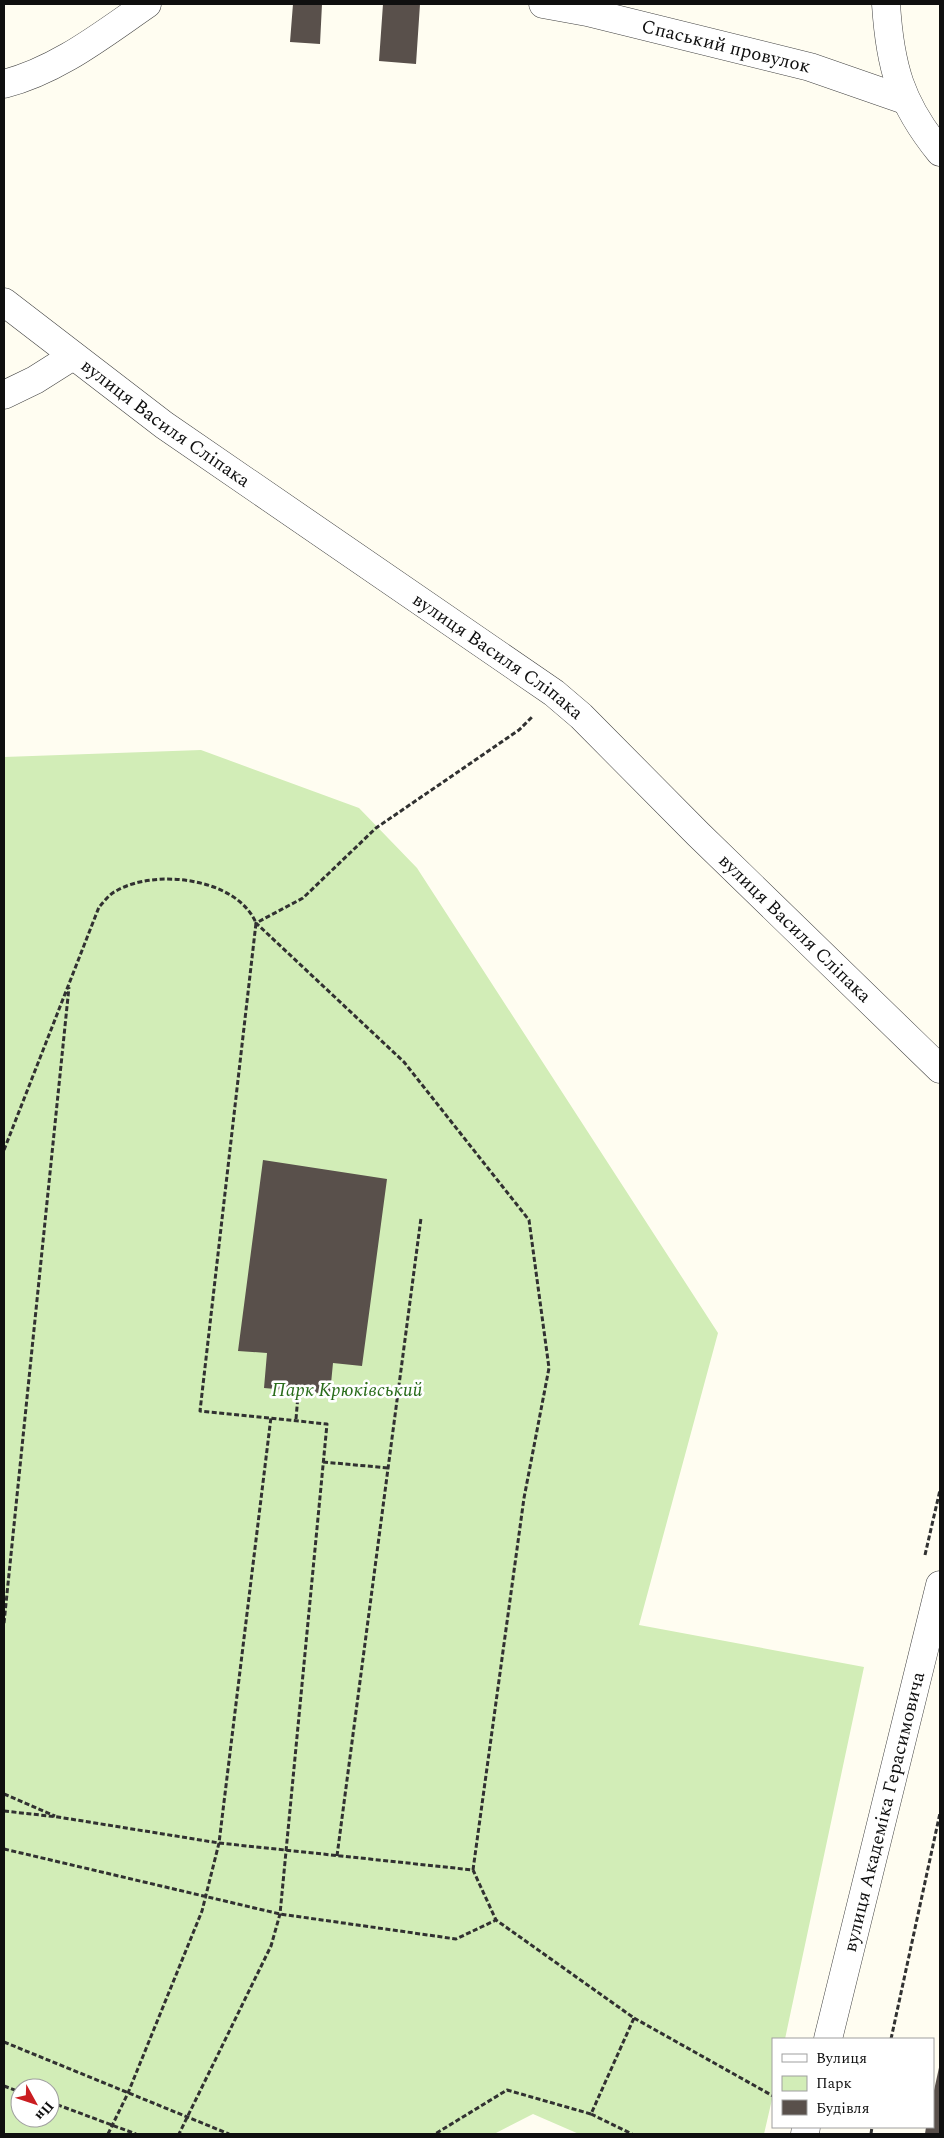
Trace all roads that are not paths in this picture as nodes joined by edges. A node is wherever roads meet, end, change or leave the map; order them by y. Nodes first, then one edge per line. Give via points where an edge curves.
1 (147, 4) edge
2 (543, 4) edge
3 (886, 4) edge
4 (4, 84) edge
5 (904, 100) junction
6 (940, 152) edge
7 (4, 302) edge
8 (73, 356) junction
9 (4, 395) edge
10 (940, 1069) edge
11 (940, 1585) edge
12 (828, 2038) edge

1 - 4 street via 74,54 23,79
2 - 5 street, Спаський провулок via 810,67
3 - 5 street via 889,48
5 - 6 street
7 - 8 street, вулиця Василя Сліпака
8 - 9 street
8 - 10 street, вулиця Василя Сліпака via 164,425 554,693
11 - 12 street, вулиця Академіка Герасимовича

